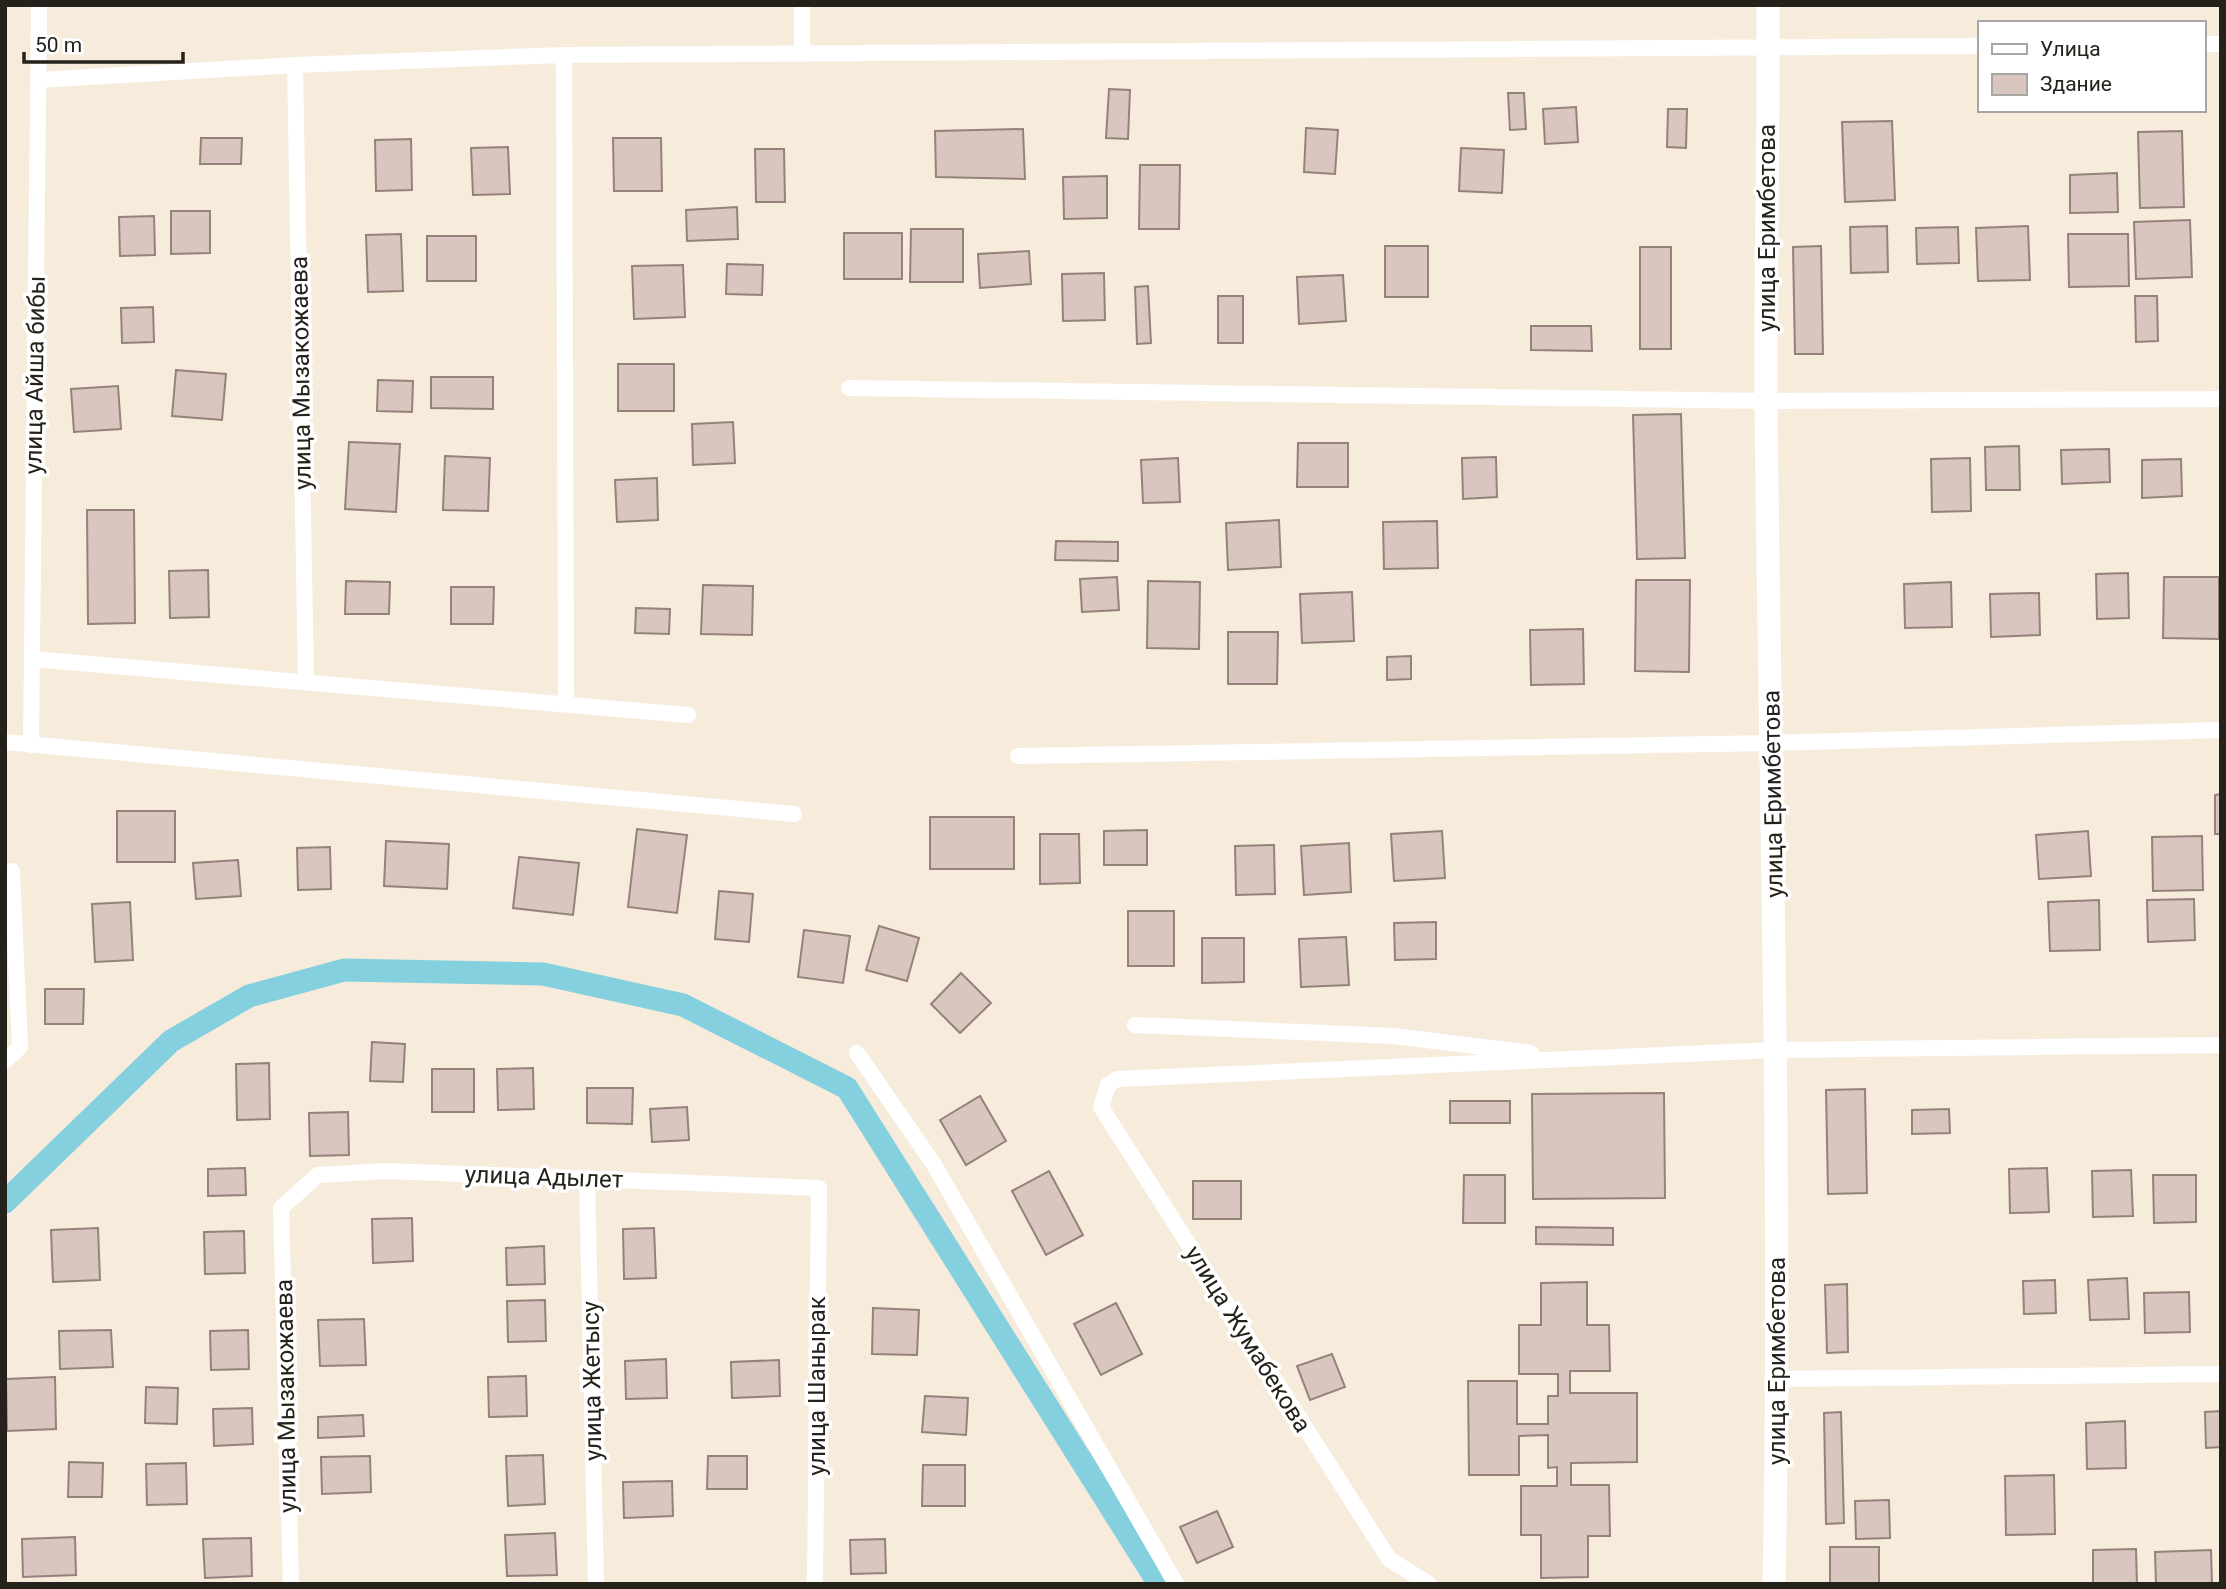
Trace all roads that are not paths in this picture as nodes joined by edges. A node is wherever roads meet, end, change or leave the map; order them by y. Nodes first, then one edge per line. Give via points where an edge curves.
1 (39, 5) edge
2 (802, 5) edge
3 (1768, 5) edge
4 (1978, 46) edge
5 (1768, 48) junction
6 (802, 53) junction
7 (564, 55) junction
8 (295, 65) junction
9 (38, 79) junction
10 (849, 388) dead end
11 (2221, 399) edge
12 (1766, 401) junction
13 (32, 659) junction
14 (306, 682) junction
15 (566, 704) junction
16 (688, 715) dead end
17 (2221, 730) edge
18 (5, 742) edge
19 (1773, 743) junction
20 (31, 746) junction
21 (1018, 756) dead end
22 (794, 814) dead end
23 (12, 871) dead end
24 (1135, 1025) dead end
25 (2221, 1045) edge
26 (1776, 1050) junction
27 (858, 1053) dead end
28 (1579, 1059) junction
29 (5, 1061) edge
30 (587, 1179) junction
31 (819, 1188) joint
32 (281, 1208) joint
33 (2221, 1374) edge
34 (1778, 1379) junction
35 (291, 1584) edge
36 (596, 1584) edge
37 (815, 1584) edge
38 (1176, 1584) edge
39 (1429, 1584) edge
40 (1774, 1584) edge

1 - 9 street, улица Айша бибы
2 - 6 street
3 - 5 main road, улица Еримбетова
4 - 5 street
5 - 6 street
5 - 12 main road, улица Еримбетова
6 - 7 street
7 - 8 street
7 - 15 street
8 - 9 street
8 - 14 street, улица Мызакожаева
9 - 13 street, улица Айша бибы
10 - 12 street
11 - 12 street
12 - 19 main road, улица Еримбетова
13 - 14 street
13 - 20 street, улица Айша бибы
14 - 15 street
15 - 16 street
17 - 19 street
18 - 20 street
19 - 21 street
19 - 26 main road, улица Еримбетова
20 - 22 street
23 - 29 street via 20,1047
24 - 28 street via 1394,1036
25 - 26 street
26 - 28 street
26 - 34 main road, улица Еримбетова
27 - 38 street via 933,1163
28 - 39 street, улица Жумабекова via 1117,1079 1103,1094 1101,1107 1389,1559
30 - 31 street, улица Адылет
30 - 32 street, улица Адылет via 387,1171 318,1175
30 - 36 street, улица Жетысу
31 - 37 street, улица Шанырак
32 - 35 street, улица Мызакожаева
33 - 34 street
34 - 40 main road, улица Еримбетова

